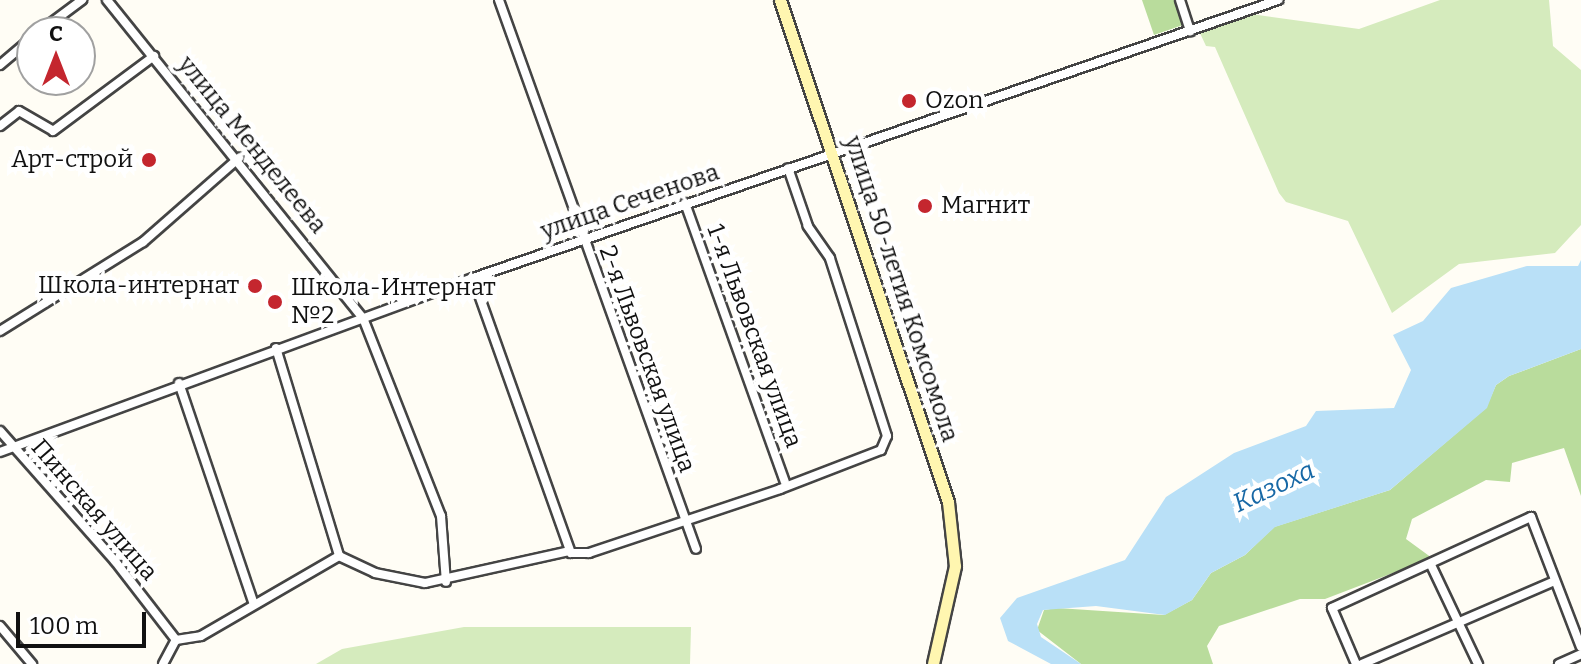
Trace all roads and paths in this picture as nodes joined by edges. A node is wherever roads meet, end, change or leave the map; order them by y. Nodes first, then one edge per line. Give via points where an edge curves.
1 (82, 0) edge
2 (107, 0) edge
3 (499, 0) edge
4 (780, 0) edge
5 (1180, 0) edge
6 (1278, 0) edge
7 (60, 16) edge
8 (1190, 31) junction
9 (16, 52) edge
10 (154, 56) junction
11 (0, 65) edge
12 (0, 126) edge
13 (833, 153) junction
14 (239, 158) junction
15 (788, 168) junction
16 (685, 203) junction
17 (583, 239) junction
18 (473, 278) junction
19 (363, 318) junction
20 (0, 331) edge
21 (276, 348) junction
22 (179, 383) junction
23 (0, 431) edge
24 (12, 444) junction
25 (0, 452) edge
26 (785, 482) junction
27 (684, 522) junction
28 (567, 549) junction
29 (696, 549) dead end
30 (339, 556) junction
31 (1431, 565) junction
32 (1555, 581) junction
33 (446, 582) junction
34 (253, 602) junction
35 (1460, 625) junction
36 (0, 626) edge
37 (176, 640) junction
38 (1581, 647) edge
39 (1581, 654) edge
40 (32, 664) edge
41 (163, 664) edge
42 (933, 664) edge
43 (1356, 664) edge
44 (1362, 664) edge
45 (1478, 664) edge
46 (1559, 664) edge

1 - 7 street
2 - 10 street, улица Менделеева
3 - 17 street, 2-я Львовская улица
4 - 13 main road, улица 50-летия Комсомола
5 - 8 street
6 - 8 street, улица Сеченова
8 - 13 street, улица Сеченова
9 - 11 street
10 - 12 street via 53,131 19,111
10 - 14 street, улица Менделеева
13 - 15 street, улица Сеченова
13 - 42 main road, улица 50-летия Комсомола via 948,502 954,552 951,596
14 - 19 street, улица Менделеева
14 - 20 street via 143,242
15 - 16 street, улица Сеченова
15 - 26 street via 808,226 830,258 887,444
16 - 17 street, улица Сеченова
16 - 26 street, 1-я Львовская улица
17 - 18 street, улица Сеченова
17 - 27 street, 2-я Львовская улица
18 - 19 street, улица Сеченова
18 - 28 street
19 - 21 street, улица Сеченова
19 - 33 street, улица Менделеева via 441,516
21 - 22 street, улица Сеченова
21 - 30 street
22 - 24 street, улица Сеченова
22 - 34 street
23 - 24 street, Пинская улица
24 - 25 street, улица Сеченова
24 - 37 street, Пинская улица
26 - 27 street
27 - 28 street via 589,553
27 - 29 street, 2-я Львовская улица
28 - 33 street
30 - 33 street via 393,579
30 - 34 street
31 - 32 street via 1531,517
31 - 35 street
31 - 43 street via 1332,608
32 - 35 street
32 - 38 street
34 - 37 street via 201,636
35 - 44 street
35 - 45 street
36 - 40 street
37 - 41 street
39 - 46 street

